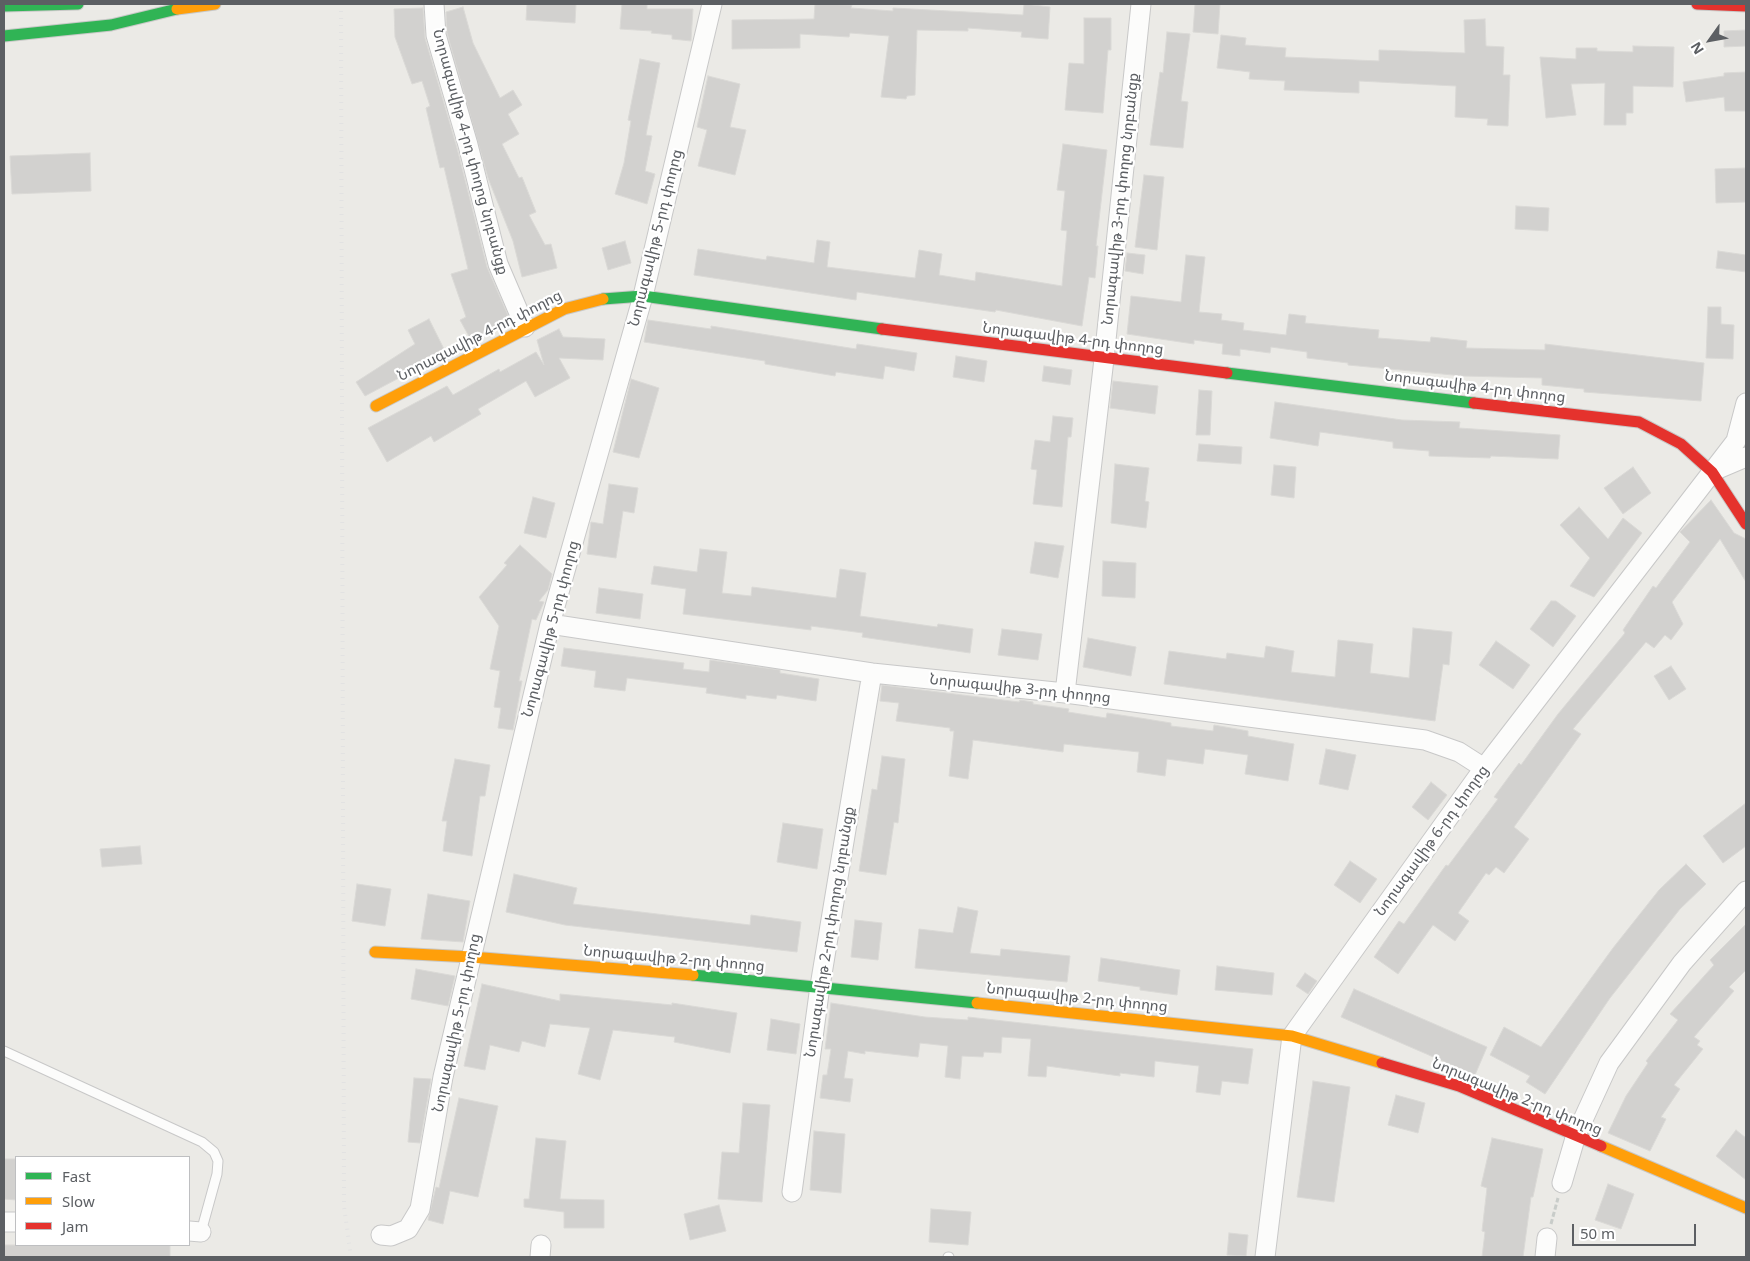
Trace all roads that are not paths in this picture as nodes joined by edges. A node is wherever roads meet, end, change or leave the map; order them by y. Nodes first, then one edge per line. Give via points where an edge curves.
1 (78, 4) edge
2 (215, 4) edge
3 (434, 4) edge
4 (712, 4) edge
5 (1141, 4) edge
6 (1698, 4) edge
7 (4, 6) edge
8 (176, 6) edge
9 (1746, 6) edge
10 (4, 36) edge
11 (643, 296) junction
12 (525, 327) junction
13 (1104, 359) junction
14 (1746, 403) edge
15 (376, 406) dead end
16 (1746, 457) edge
17 (1712, 472) junction
18 (1746, 524) edge
19 (550, 624) junction
20 (872, 672) junction
21 (1065, 692) junction
22 (1484, 768) junction
23 (1746, 891) edge
24 (374, 952) dead end
25 (471, 957) junction
26 (820, 986) junction
27 (1292, 1036) junction
28 (4, 1050) edge
29 (1576, 1135) junction
30 (1562, 1183) road end
31 (792, 1192) dead end
32 (1746, 1208) edge
33 (195, 1232) edge
34 (381, 1235) dead end
35 (1547, 1238) road end
36 (1265, 1257) edge
37 (1545, 1257) edge

1 - 7 main road
2 - 8 main road
3 - 12 street, Նորագավիթ 4-րդ փողոց նրբանցք via 436,36 498,264
4 - 11 street, Նորագավիթ 5-րդ փողոց
5 - 13 street, Նորագավիթ 3-րդ փողոց նրբանցք
6 - 9 main road
8 - 10 main road via 110,25
11 - 12 main road, Նորագավիթ 4-րդ փողոց via 598,299 564,309
11 - 13 main road, Նորագավիթ 4-րդ փողոց
11 - 19 street, Նորագավիթ 5-րդ փողոց
12 - 15 main road, Նորագավիթ 4-րդ փողոց
13 - 17 main road, Նորագավիթ 4-րդ փողոց via 1639,422 1681,444
13 - 21 street, Նորագավիթ 3-րդ փողոց նրբանցք
14 - 17 street, Նորագավիթ 6-րդ փողոց via 1736,441
16 - 17 street, Նորագավիթ 6-րդ փողոց
17 - 18 main road, Նորագավիթ 4-րդ փողոց
17 - 22 street, Նորագավիթ 6-րդ փողոց
19 - 20 street, Նորագավիթ 3-րդ փողոց
19 - 25 street, Նորագավիթ 5-րդ փողոց
20 - 21 street, Նորագավիթ 3-րդ փողոց
20 - 26 street, Նորագավիթ 2-րդ փողոց նրբանցք
21 - 22 street, Նորագավիթ 3-րդ փողոց via 1426,740 1459,752
22 - 27 street, Նորագավիթ 6-րդ փողոց
23 - 29 street via 1682,963 1609,1063
24 - 25 main road, Նորագավիթ 2-րդ փողոց
25 - 26 main road, Նորագավիթ 2-րդ փողոց
25 - 34 street, Նորագավիթ 5-րդ փողոց via 443,1077 420,1210 408,1229 391,1236
26 - 27 main road, Նորագավիթ 2-րդ փողոց
26 - 31 street, Նորագավիթ 2-րդ փողոց նրբանցք
27 - 29 main road, Նորագավիթ 2-րդ փողոց via 1459,1086
27 - 36 street, Նորագավիթ 6-րդ փողոց
28 - 33 lane via 202,1142 214,1152 218,1161 217,1174
29 - 30 street
29 - 32 main road, Նորագավիթ 2-րդ փողոց
35 - 37 street

